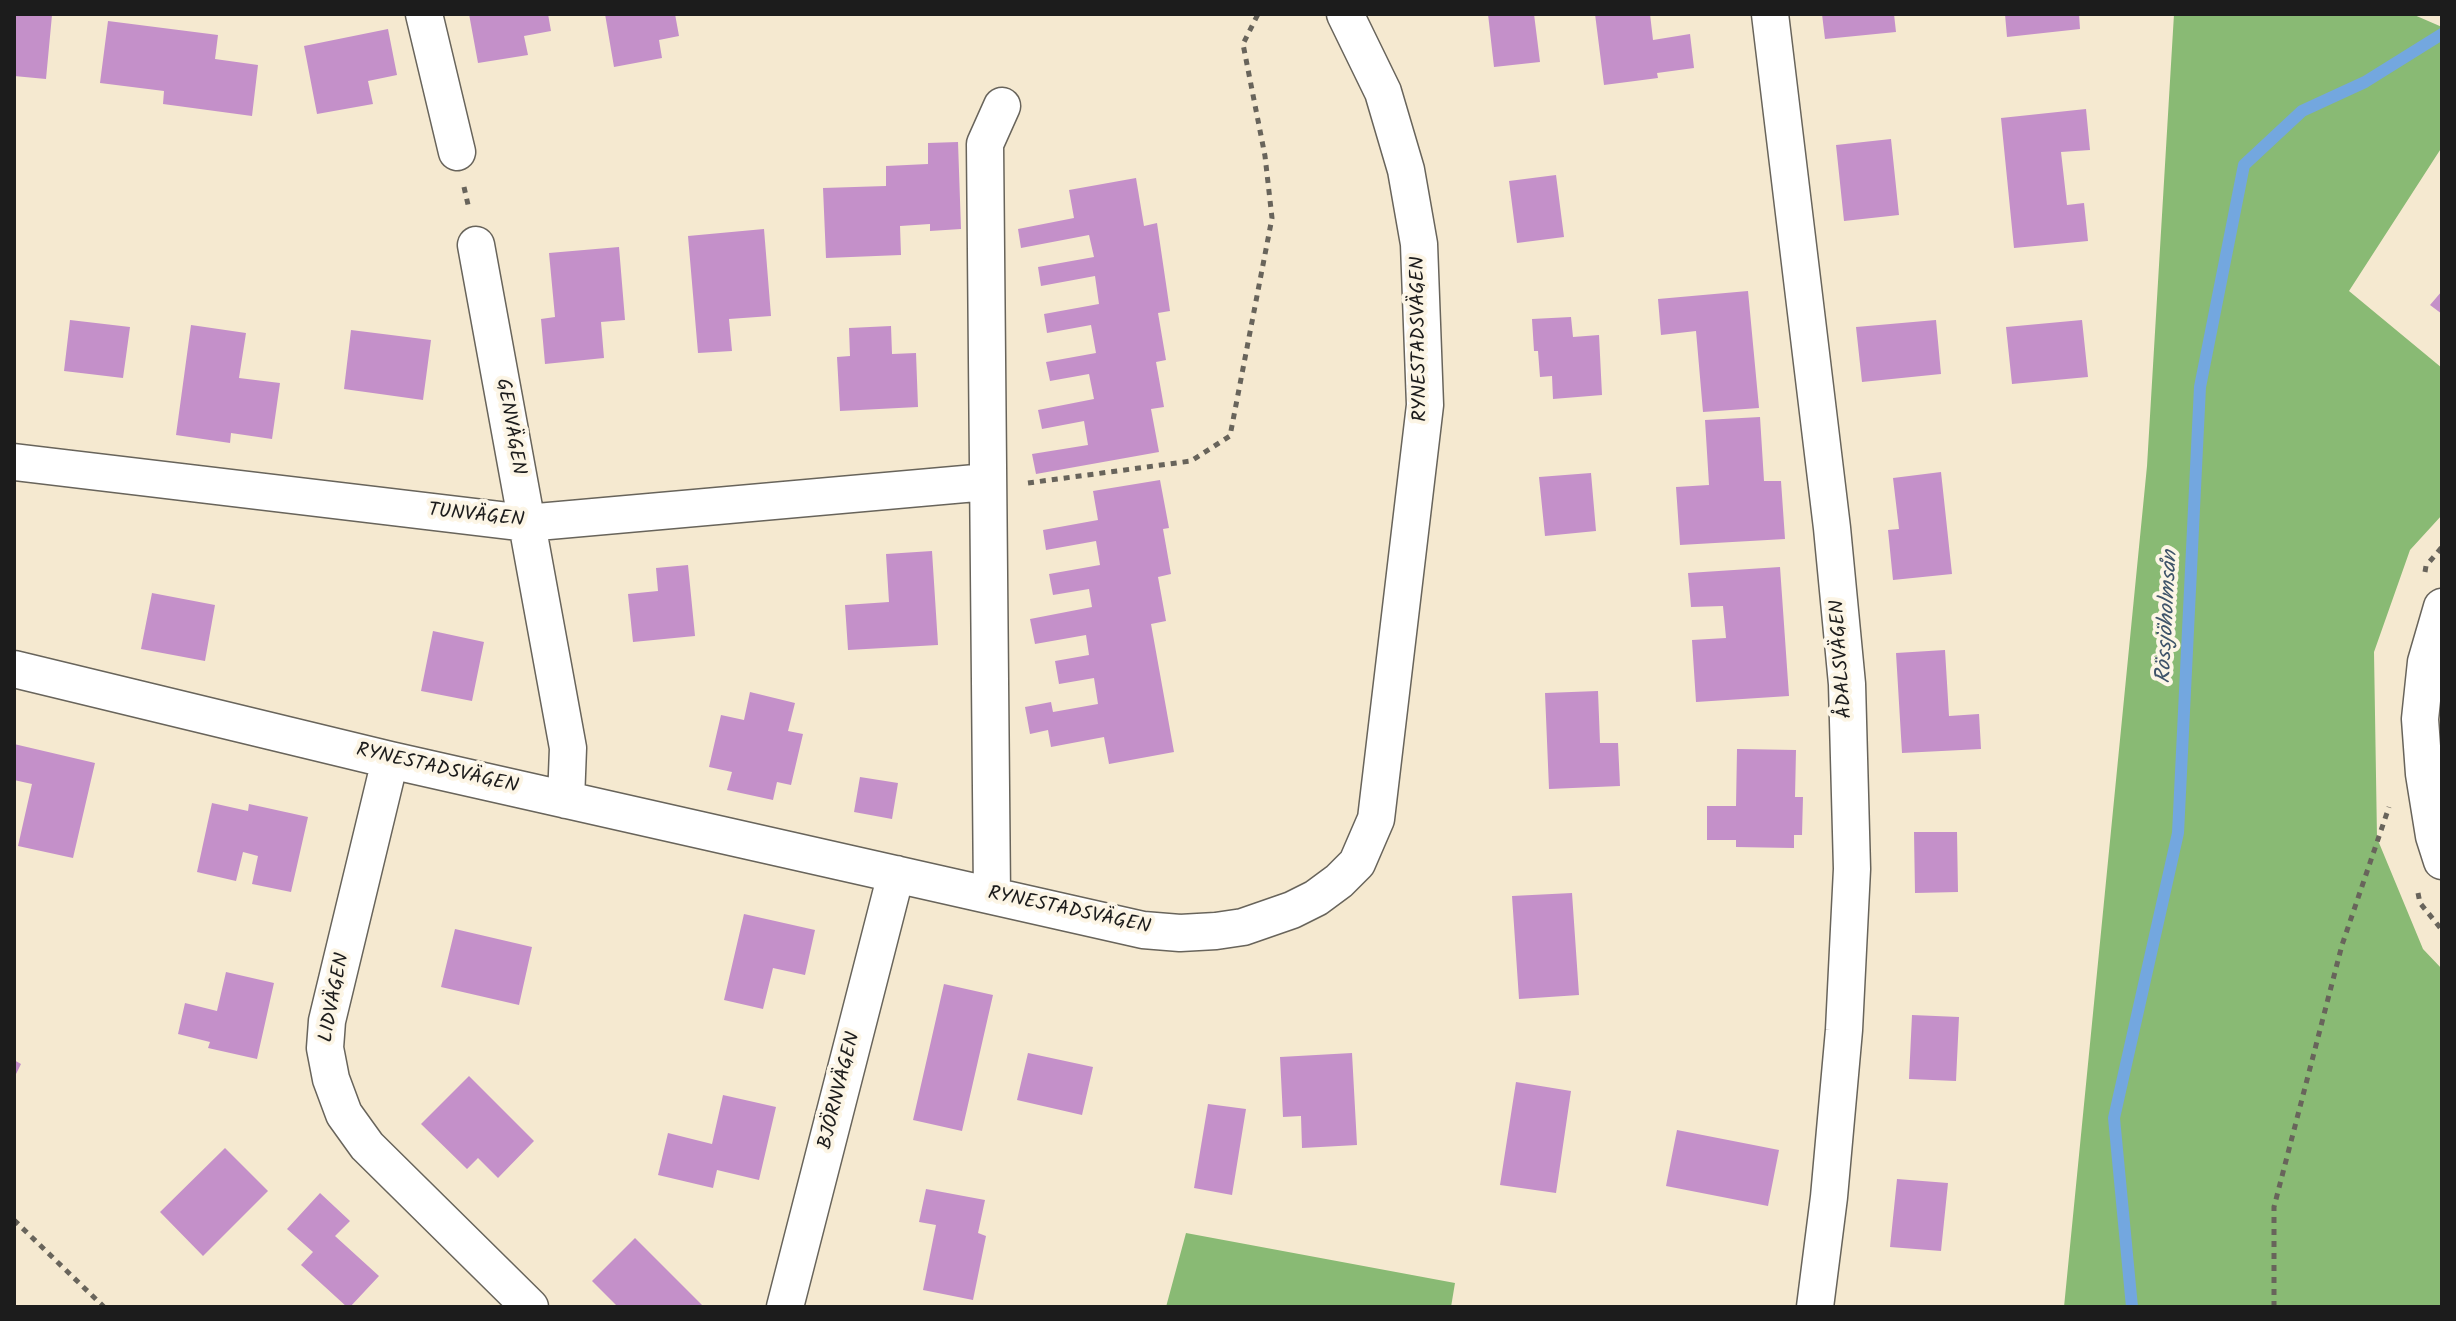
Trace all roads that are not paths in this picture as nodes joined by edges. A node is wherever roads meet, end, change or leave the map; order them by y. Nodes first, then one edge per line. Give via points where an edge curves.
1 (424, 14) edge
2 (1345, 14) edge
3 (1770, 14) edge
4 (1002, 106) dead end
5 (457, 152) road end
6 (476, 245) road end
7 (14, 462) edge
8 (987, 482) junction
9 (526, 523) junction
10 (2442, 607) edge
11 (14, 669) edge
12 (390, 760) junction
13 (566, 800) junction
14 (2442, 861) edge
15 (896, 874) junction
16 (992, 895) junction
17 (530, 1307) edge
18 (785, 1307) edge
19 (1815, 1307) edge

1 - 5 street
2 - 16 street, RYNESTADSVÄGEN via 1383,92 1406,170 1419,244 1425,405 1380,802 1368,842 1357,863 1316,898 1268,919 1216,931 1143,930
3 - 19 street, ÅDALSVÄGEN via 1847,684 1852,869 1844,1030
4 - 8 street via 985,144
6 - 9 street, GENVÄGEN
7 - 9 street, TUNVÄGEN
8 - 9 street, TUNVÄGEN
8 - 16 street
9 - 13 street, GENVÄGEN via 568,748
10 - 14 street via 2426,662 2420,719 2429,805
11 - 12 street, RYNESTADSVÄGEN
12 - 13 street, RYNESTADSVÄGEN
12 - 17 street, LIDVÄGEN via 327,1021 331,1079 344,1114 367,1146
13 - 15 street, RYNESTADSVÄGEN
15 - 16 street, RYNESTADSVÄGEN
15 - 18 street, BJÖRNVÄGEN

